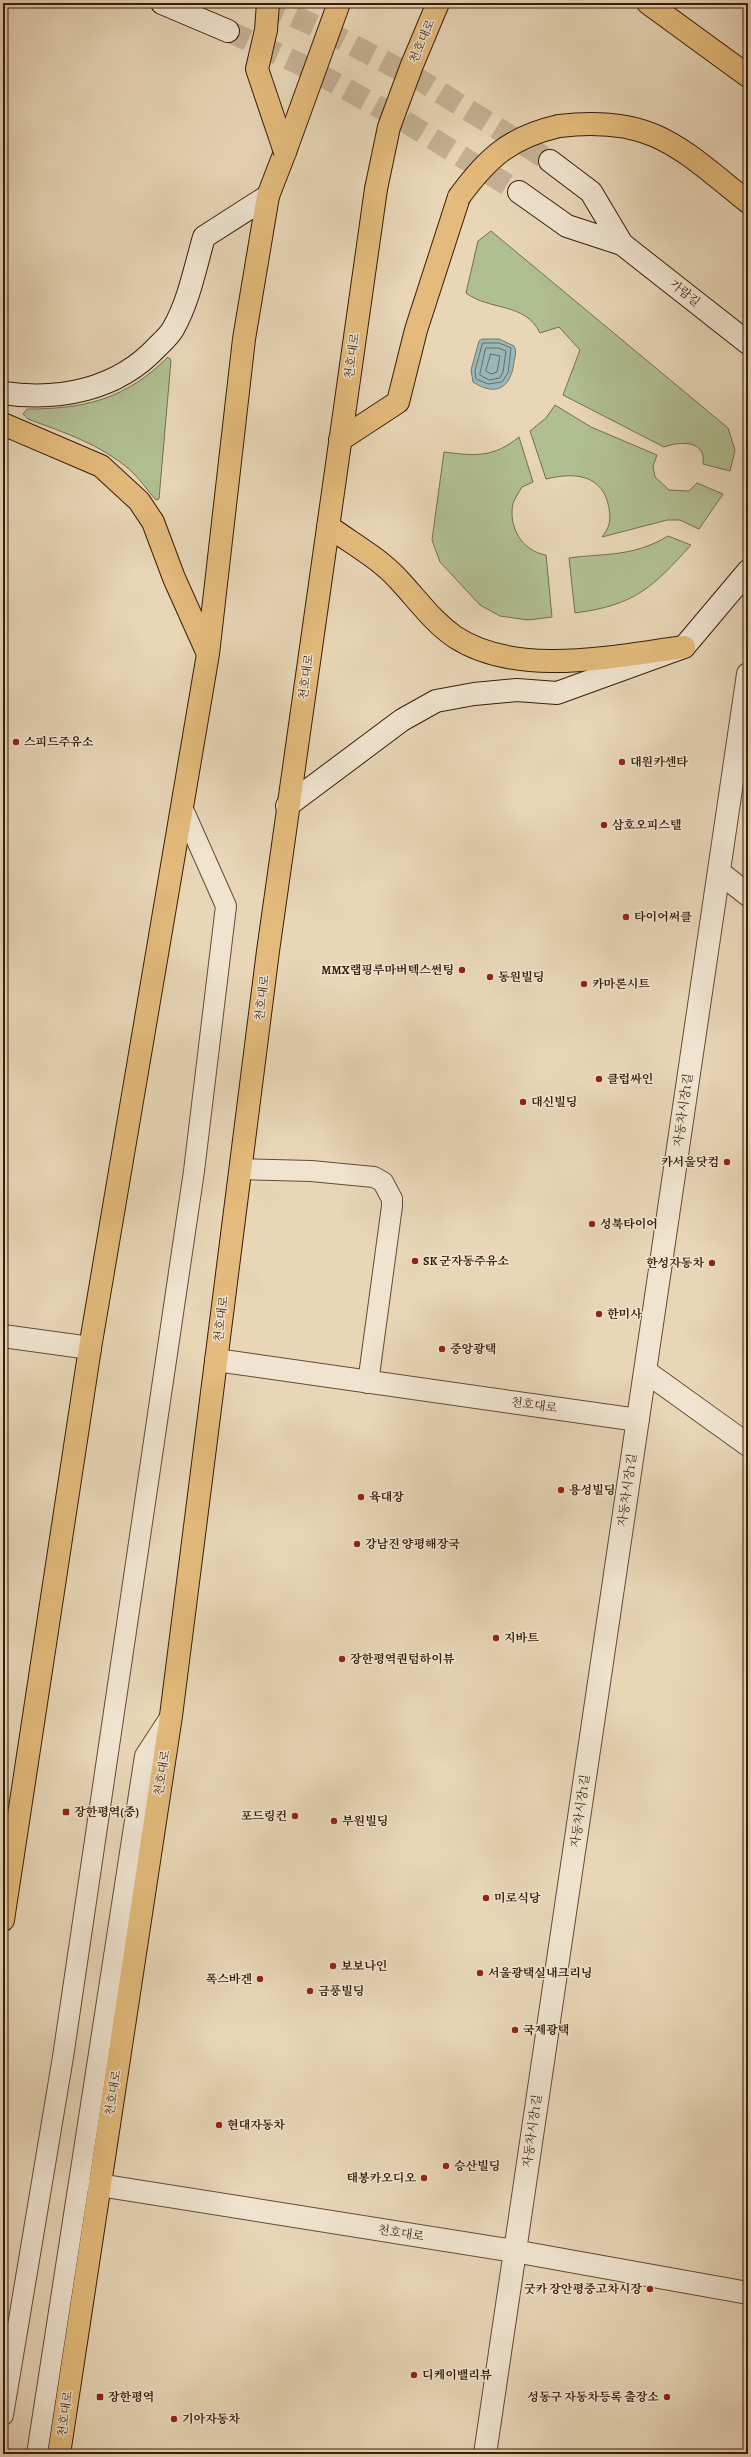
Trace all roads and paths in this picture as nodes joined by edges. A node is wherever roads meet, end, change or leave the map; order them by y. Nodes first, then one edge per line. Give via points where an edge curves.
1 (162, 3) edge
2 (268, 3) edge
3 (339, 3) edge
4 (438, 3) edge
5 (648, 3) edge
6 (228, 31) tunnel mouth
7 (748, 76) edge
8 (285, 152) junction
9 (550, 161) tunnel mouth
10 (519, 192) tunnel mouth
11 (268, 196) junction
12 (748, 202) edge
13 (622, 244) junction
14 (748, 343) edge
15 (3, 392) edge
16 (3, 424) edge
17 (340, 440) junction
18 (328, 526) junction
19 (748, 571) edge
20 (684, 647) junction
21 (208, 654) junction
22 (748, 674) edge
23 (287, 806) junction
24 (182, 807) junction
25 (719, 872) junction
26 (748, 895) edge
27 (240, 1169) junction
28 (3, 1336) edge
29 (90, 1348) junction
30 (216, 1360) junction
31 (645, 1370) junction
32 (368, 1383) junction
33 (638, 1420) junction
34 (748, 1445) edge
35 (171, 1716) junction
36 (3, 1920) edge
37 (99, 2185) junction
38 (514, 2251) junction
39 (748, 2293) edge
40 (3, 2415) edge
41 (37, 2454) edge
42 (59, 2454) edge
43 (485, 2454) edge

1 - 6 street
2 - 8 main road, bridge via 266,30 257,69
3 - 8 main road, bridge
4 - 17 main road, 천호대로, bridge via 390,127 376,189
5 - 7 main road
8 - 11 main road
9 - 13 street, 가람길 via 591,192
10 - 13 street, 가람길 via 567,226
11 - 15 street via 204,237 190,289 172,330 139,364 104,384 86,390 37,396
11 - 21 main road via 244,339
12 - 17 main road, bridge via 675,145 648,131 623,125 591,122 534,132 511,143 492,157 459,197 416,330 398,402
13 - 14 street, 가람길
16 - 21 main road via 100,466 139,501 153,522 174,578
17 - 18 main road, 천호대로
18 - 20 main road via 389,570 429,615 456,637 484,650 514,658 557,661
18 - 23 main road, 천호대로
19 - 20 street
20 - 23 street via 557,693 517,690 436,701 402,720
21 - 24 main road
22 - 25 street, 자동차시장1길
23 - 27 main road, 천호대로
24 - 29 main road
24 - 40 lane via 226,906 194,1171 63,2057
25 - 26 street
25 - 31 street, 자동차시장1길
27 - 30 main road, 천호대로
27 - 32 lane via 310,1171 374,1177 383,1182 392,1199 392,1206
28 - 29 street
29 - 36 main road
30 - 32 street, 천호대로
30 - 35 main road, 천호대로
31 - 33 street, 자동차시장1길
31 - 34 street
32 - 33 street, 천호대로
33 - 38 street, 자동차시장1길
35 - 37 main road, 천호대로
35 - 41 lane via 145,1756
37 - 38 street, 천호대로
37 - 42 main road, 천호대로
38 - 39 street
38 - 43 street, 자동차시장1길

